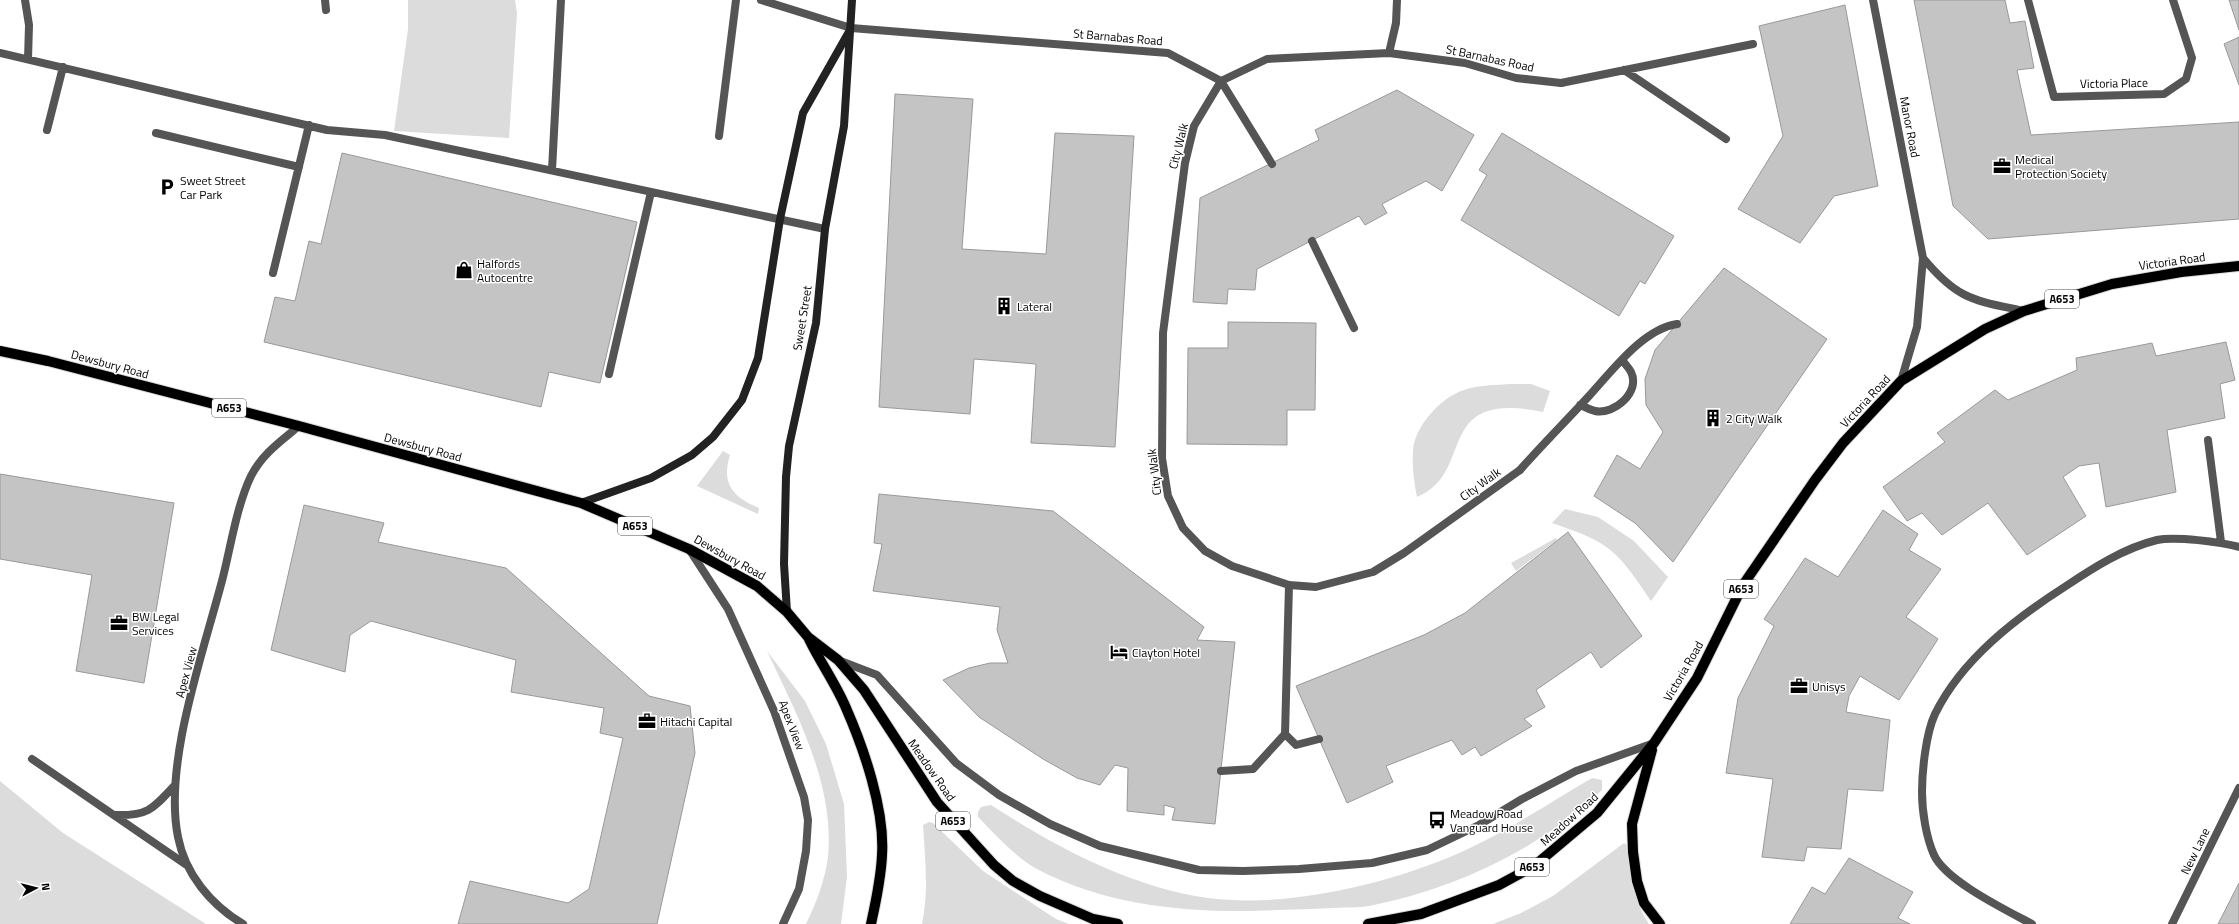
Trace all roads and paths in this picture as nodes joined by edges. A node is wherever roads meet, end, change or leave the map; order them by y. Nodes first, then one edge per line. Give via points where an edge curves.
1 (25, 0) edge
2 (326, 0) edge
3 (561, 0) edge
4 (736, 0) edge
5 (761, 0) edge
6 (852, 0) edge
7 (1397, 0) edge
8 (1873, 0) edge
9 (2028, 0) edge
10 (2173, 0) edge
11 (326, 10) dead end
12 (851, 28) junction
13 (1753, 44) dead end
14 (0, 53) edge
15 (1389, 54) junction
16 (28, 59) junction
17 (63, 67) junction
18 (1624, 70) junction
19 (1221, 81) junction
20 (309, 125) junction
21 (47, 130) dead end
22 (156, 133) dead end
23 (720, 136) dead end
24 (1726, 139) dead end
25 (1272, 164) dead end
26 (299, 167) junction
27 (552, 170) junction
28 (651, 192) junction
29 (780, 219) junction
30 (825, 229) junction
31 (1312, 241) dead end
32 (1923, 258) junction
33 (2239, 266) edge
34 (274, 273) dead end
35 (2024, 311) junction
36 (1677, 324) dead end
37 (1354, 328) dead end
38 (0, 351) edge
39 (1622, 360) junction
40 (609, 374) dead end
41 (1901, 381) junction
42 (1580, 404) junction
43 (299, 426) junction
44 (2208, 440) dead end
45 (581, 503) junction
46 (2222, 542) junction
47 (2239, 547) edge
48 (689, 549) junction
49 (1289, 585) junction
50 (787, 612) junction
51 (808, 637) junction
52 (838, 660) junction
53 (1285, 734) junction
54 (1319, 739) dead end
55 (1654, 743) junction
56 (32, 759) dead end
57 (1221, 771) dead end
58 (175, 785) junction
59 (2239, 788) edge
60 (114, 815) junction
61 (188, 866) junction
62 (243, 924) edge
63 (783, 924) edge
64 (871, 924) edge
65 (1118, 924) edge
66 (1368, 924) edge
67 (1660, 924) edge
68 (2032, 924) edge
69 (2172, 924) edge

1 - 16 street via 29,25
2 - 11 street
3 - 27 street
4 - 23 street
5 - 12 street, St Barnabas Road
6 - 12 street, Sweet Street
7 - 15 street via 1396,23
8 - 32 street, Manor Road
9 - 10 street, Victoria Place via 2054,97 2164,94 2186,79 2192,58
12 - 19 street, St Barnabas Road via 1168,53
12 - 29 street, Sweet Street via 803,113
12 - 30 street, Sweet Street via 844,126
13 - 18 street, St Barnabas Road
14 - 16 street
15 - 18 street, St Barnabas Road via 1465,63 1516,78 1561,83
15 - 19 street, St Barnabas Road via 1267,59
16 - 17 street
17 - 20 street
17 - 21 street
18 - 24 street
19 - 25 street
19 - 49 street, City Walk via 1194,126 1184,163 1163,333 1163,466 1168,496 1183,528 1205,551 1232,566
20 - 26 street
20 - 27 street via 327,130 385,135
22 - 26 street
26 - 34 street
27 - 28 street
28 - 29 street
28 - 40 street
29 - 30 street
29 - 45 street, Sweet Street via 758,358 736,409 714,437 692,455 651,478
30 - 50 street, Sweet Street via 816,323 789,446 784,564
31 - 37 street
32 - 35 street, Manor Road via 1942,281 1959,293 1971,299
32 - 41 street, Manor Road via 1917,327
33 - 35 main road, Victoria Road / A653 via 2181,272 2112,284
35 - 41 main road, Victoria Road / A653 via 1984,329
36 - 39 street, City Walk via 1666,325 1655,331
38 - 43 main road, Dewsbury Road / A653
39 - 42 street, City Walk
39 - 42 street via 1632,373 1633,383 1617,408 1595,411
41 - 55 main road, Victoria Road / A653 via 1843,443 1814,480 1743,585 1697,678
42 - 49 street, City Walk via 1520,470 1404,553 1373,572 1316,587
43 - 45 main road, Dewsbury Road / A653
43 - 58 street, Apex View via 270,449 251,475 191,700
44 - 46 street
45 - 48 main road, Dewsbury Road / A653
46 - 47 street
46 - 68 street via 2158,540 2101,562 1998,634 1961,675 1935,715 1922,769 1922,813 1934,855 1958,882
48 - 50 main road, Dewsbury Road / A653 via 757,586
48 - 63 street, Apex View via 731,616 774,711 804,797 808,820 806,851 799,889
49 - 53 street
50 - 51 main road, Dewsbury Road / A653
51 - 52 main road, Meadow Road / A653
51 - 64 main road, A653 via 846,707 867,762 879,812 883,854 879,890
52 - 55 street via 877,675 956,763 999,795 1050,824 1100,846 1199,870 1243,871 1372,863 1427,850 1479,825 1576,771
52 - 65 main road, Meadow Road / A653 via 864,690 937,802 994,865 1013,881 1040,896 1094,919
53 - 54 street via 1296,745
53 - 57 street via 1253,769
55 - 66 main road, Meadow Road / A653 via 1597,813 1534,866 1499,885 1421,914
55 - 67 main road, A653 via 1632,824 1637,881 1644,903
56 - 60 street
58 - 60 street via 155,807 136,816
58 - 61 street, Apex View via 178,838
59 - 69 street, New Lane
60 - 61 street
61 - 62 street, Apex View via 197,884

